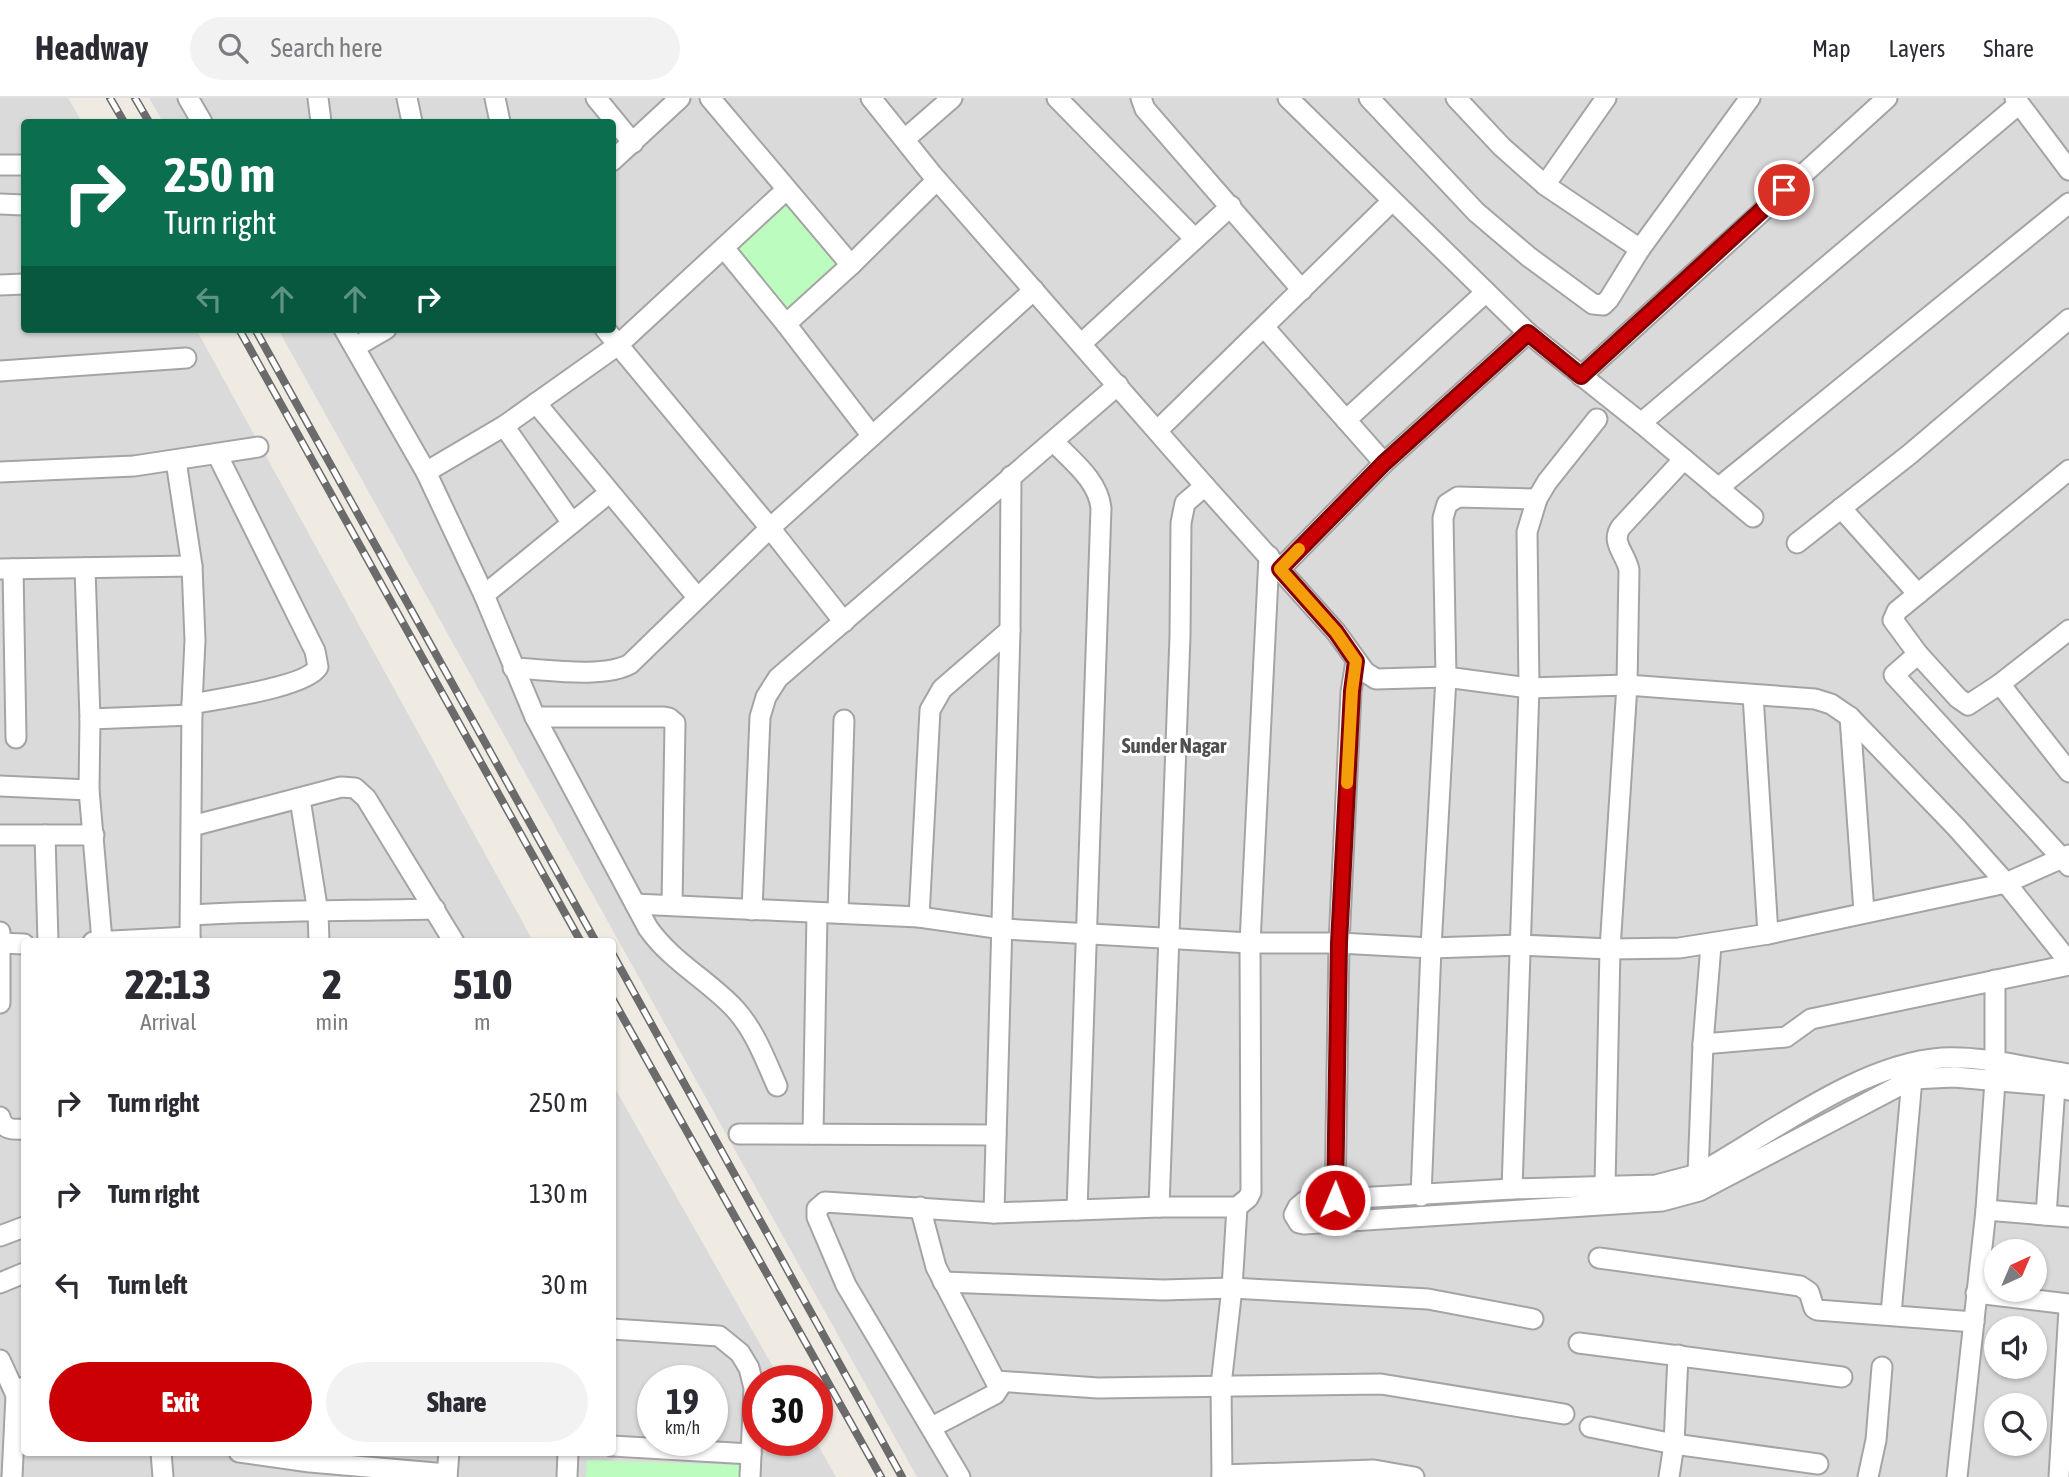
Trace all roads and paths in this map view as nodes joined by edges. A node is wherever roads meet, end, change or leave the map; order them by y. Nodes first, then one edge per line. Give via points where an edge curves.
1 (188, 98) edge
2 (318, 98) edge
3 (407, 98) edge
4 (495, 98) edge
5 (596, 98) edge
6 (680, 98) edge
7 (710, 98) edge
8 (871, 98) edge
9 (952, 98) edge
10 (1057, 98) edge
11 (1141, 98) edge
12 (1288, 98) edge
13 (1369, 98) edge
14 (1456, 98) edge
15 (1606, 98) edge
16 (1750, 98) edge
17 (1887, 98) edge
18 (2017, 101) edge
19 (200, 119) edge
20 (321, 119) edge
21 (411, 119) edge
22 (499, 119) edge
23 (613, 119) edge
24 (616, 122) edge
25 (905, 139) junction
26 (633, 143) junction
27 (616, 158) edge
28 (2066, 158) edge
29 (0, 165) edge
30 (21, 165) edge
31 (937, 180) junction
32 (1545, 185) junction
33 (786, 190) junction
34 (1392, 201) junction
35 (2069, 203) edge
36 (0, 204) edge
37 (21, 205) edge
38 (1231, 206) junction
39 (1195, 239) junction
40 (724, 248) junction
41 (1640, 249) junction
42 (851, 265) junction
43 (21, 284) edge
44 (0, 285) edge
45 (1034, 290) junction
46 (1301, 290) junction
47 (1486, 292) junction
48 (2069, 319) edge
49 (786, 324) junction
50 (1264, 327) junction
51 (346, 333) edge
52 (379, 333) edge
53 (608, 333) edge
54 (1528, 333) junction
55 (1081, 344) junction
56 (618, 345) junction
57 (355, 347) junction
58 (187, 358) dead end
59 (0, 372) edge
60 (1581, 376) junction
61 (1118, 385) junction
62 (536, 403) junction
63 (1597, 419) dead end
64 (1346, 420) junction
65 (1641, 423) junction
66 (505, 426) junction
67 (1158, 430) junction
68 (872, 436) junction
69 (1054, 442) junction
70 (258, 447) dead end
71 (217, 454) junction
72 (1684, 459) junction
73 (176, 461) junction
74 (1384, 463) junction
75 (2069, 470) edge
76 (426, 471) junction
77 (0, 472) edge
78 (1011, 475) junction
79 (1205, 486) junction
80 (1718, 488) junction
81 (609, 493) junction
82 (1536, 499) junction
83 (1841, 508) junction
84 (1753, 517) dead end
85 (572, 523) junction
86 (770, 528) junction
87 (1797, 543) dead end
88 (1274, 562) junction
89 (192, 566) junction
90 (85, 568) junction
91 (6, 569) edge
92 (1918, 594) junction
93 (484, 595) junction
94 (697, 597) junction
95 (844, 622) junction
96 (2069, 629) edge
97 (1010, 630) junction
98 (1917, 654) junction
99 (1356, 661) junction
100 (513, 668) junction
101 (1446, 677) junction
102 (2000, 684) junction
103 (1627, 685) junction
104 (1529, 688) junction
105 (1753, 695) junction
106 (192, 710) junction
107 (534, 717) junction
108 (1850, 717) junction
109 (90, 719) junction
110 (844, 720) dead end
111 (16, 738) dead end
112 (2069, 772) edge
113 (0, 786) edge
114 (89, 790) junction
115 (300, 799) junction
116 (192, 826) junction
117 (0, 835) edge
118 (46, 835) junction
119 (94, 835) junction
120 (2067, 860) edge
121 (2006, 883) junction
122 (635, 904) junction
123 (672, 905) junction
124 (435, 909) junction
125 (752, 910) junction
126 (318, 912) junction
127 (838, 912) junction
128 (1864, 912) junction
129 (817, 913) junction
130 (191, 915) junction
131 (919, 917) junction
132 (1003, 929) junction
133 (0, 932) edge
134 (1768, 934) junction
135 (1087, 935) junction
136 (1169, 937) junction
137 (48, 938) edge
138 (102, 938) edge
139 (190, 938) edge
140 (318, 938) edge
141 (452, 938) edge
142 (0, 943) edge
143 (1250, 943) junction
144 (1339, 943) junction
145 (21, 944) edge
146 (1521, 945) junction
147 (1711, 945) junction
148 (1430, 948) junction
149 (1611, 949) junction
150 (2069, 964) edge
151 (1995, 980) junction
152 (0, 1003) edge
153 (1703, 1044) junction
154 (1910, 1071) junction
155 (1996, 1071) junction
156 (2064, 1084) edge
157 (777, 1086) dead end
158 (0, 1117) edge
159 (21, 1129) edge
160 (739, 1134) dead end
161 (813, 1135) junction
162 (996, 1135) junction
163 (1698, 1174) junction
164 (1605, 1186) junction
165 (1512, 1189) junction
166 (1421, 1196) junction
167 (1335, 1200) junction
168 (1159, 1207) junction
169 (1237, 1207) junction
170 (920, 1208) junction
171 (1077, 1210) junction
172 (1986, 1210) junction
173 (994, 1213) junction
174 (2046, 1215) junction
175 (2069, 1217) edge
176 (21, 1228) edge
177 (0, 1236) edge
178 (1599, 1258) dead end
179 (21, 1274) edge
180 (943, 1282) junction
181 (0, 1283) edge
182 (1232, 1288) junction
183 (1976, 1293) junction
184 (2069, 1306) edge
185 (1891, 1314) junction
186 (1533, 1319) dead end
187 (1975, 1322) junction
188 (616, 1329) edge
189 (1579, 1343) dead end
190 (1678, 1355) junction
191 (0, 1360) edge
192 (747, 1365) edge
193 (1882, 1367) dead end
194 (1842, 1377) dead end
195 (996, 1381) junction
196 (1220, 1385) junction
197 (20, 1391) edge
198 (1564, 1414) dead end
199 (932, 1427) junction
200 (1590, 1427) dead end
201 (1674, 1444) junction
202 (616, 1446) edge
203 (742, 1453) edge
204 (161, 1456) edge
205 (255, 1456) edge
206 (449, 1456) edge
207 (568, 1456) edge
208 (751, 1456) edge
209 (1818, 1464) dead end
210 (309, 1469) edge
211 (447, 1476) edge
212 (1222, 1476) edge
213 (12, 1477) edge
214 (163, 1477) edge
215 (567, 1477) edge
216 (750, 1477) edge
217 (960, 1477) edge
218 (1414, 1477) edge
219 (1669, 1477) edge
220 (1868, 1477) edge
221 (1958, 1477) edge
222 (2059, 1477) edge

1 - 19 street
2 - 20 street
3 - 21 street
4 - 22 street
5 - 23 street
6 - 26 street
7 - 33 street
8 - 25 street
9 - 25 street
10 - 39 street
11 - 38 street via 1144,109
12 - 34 street
13 - 41 street via 1476,212 1586,300 1603,306
14 - 32 street
15 - 32 street
16 - 41 street
17 - 60 street
18 - 28 street
18 - 65 street
24 - 26 street
25 - 31 street
26 - 27 street
29 - 30 street
31 - 42 street
31 - 45 street
32 - 41 street
33 - 40 street
33 - 42 street
34 - 46 street
34 - 47 street
35 - 80 street
36 - 37 street
38 - 39 street
38 - 46 street
39 - 55 street
40 - 49 street
40 - 56 street
42 - 49 street
43 - 44 street
45 - 55 street
45 - 68 street
46 - 50 street
47 - 54 street
47 - 64 street
48 - 83 street
49 - 68 street
50 - 64 street
50 - 67 street
51 - 57 street
52 - 57 street
53 - 56 street
54 - 60 street
54 - 74 street
55 - 61 street
56 - 62 street
56 - 86 street
57 - 76 street
58 - 59 street
60 - 65 street
61 - 67 street
61 - 69 street
62 - 66 street
62 - 81 street
63 - 82 street
64 - 74 street
65 - 72 street
66 - 76 street
66 - 85 street
67 - 79 street
68 - 86 street
69 - 78 street
69 - 135 street via 1095,486 1101,508
70 - 71 street
71 - 73 street
71 - 106 street via 318,667 298,681
72 - 80 street
72 - 103 street via 1616,536 1629,570
73 - 77 street
73 - 89 street
74 - 88 street
75 - 92 street
76 - 93 street
78 - 95 street
78 - 97 street
79 - 88 street
79 - 136 street via 1185,503 1181,523
80 - 84 street
81 - 85 street
81 - 94 street
82 - 101 street via 1458,497 1445,508
82 - 104 street via 1527,532
83 - 87 street
83 - 92 street
85 - 93 street
86 - 94 street
86 - 95 street
88 - 99 street
88 - 143 street
89 - 90 street
89 - 106 street
90 - 91 street
90 - 109 street
91 - 111 street
92 - 98 street via 1893,620
93 - 100 street
94 - 100 street via 623,668
95 - 125 street via 778,678 762,708
96 - 102 street
97 - 131 street via 942,689 930,710
97 - 132 street
98 - 102 street via 1968,705
98 - 120 street via 1894,675
99 - 101 street via 1376,678
99 - 144 street
100 - 107 street
101 - 104 street
101 - 148 street
102 - 112 street
103 - 104 street
103 - 105 street
103 - 149 street
104 - 146 street
105 - 108 street via 1815,699
105 - 134 street
106 - 109 street
106 - 116 street
107 - 122 street
107 - 123 street via 664,717 676,723
108 - 121 street
108 - 128 street
109 - 114 street
110 - 127 street
113 - 114 street
114 - 119 street
115 - 116 street
115 - 124 street via 341,787 355,788 366,798
115 - 126 street
116 - 130 street
117 - 118 street
118 - 119 street
118 - 137 street
119 - 138 street
120 - 121 street
121 - 128 street
121 - 150 street
122 - 123 street
122 - 157 street via 658,942 734,1008 748,1026
123 - 125 street
124 - 126 street
124 - 141 street
125 - 129 street
126 - 130 street
126 - 140 street
127 - 129 street
127 - 131 street
128 - 134 street
129 - 161 street
130 - 139 street
131 - 132 street
132 - 135 street
132 - 162 street
133 - 142 street
134 - 147 street
135 - 136 street
135 - 171 street
136 - 143 street
136 - 168 street
142 - 145 street
142 - 152 street
143 - 144 street
143 - 169 street via 1251,1192
144 - 148 street
144 - 167 street
146 - 148 street
146 - 149 street
146 - 165 street
147 - 149 street
147 - 153 street
148 - 166 street
149 - 164 street
150 - 151 street
151 - 153 street via 1811,1019 1786,1037
151 - 155 street
153 - 163 street
154 - 155 street via 1942,1058
154 - 163 street via 1849,1086
154 - 167 street via 1843,1113 1678,1199 1304,1224 1296,1220 1296,1209 1305,1201
154 - 185 street
155 - 156 street
155 - 172 street
156 - 174 street
158 - 159 street via 6,1127
160 - 161 street
161 - 162 street
162 - 173 street
163 - 164 street via 1656,1185
164 - 165 street
165 - 166 street
166 - 167 street
168 - 169 street
168 - 171 street
169 - 182 street
170 - 173 street
170 - 180 street
170 - 199 street via 825,1202 817,1209 817,1217 846,1285
171 - 173 street
172 - 174 street
172 - 183 street
174 - 175 street
176 - 177 street
178 - 185 street via 1800,1286 1809,1292 1817,1310
179 - 181 street
180 - 182 street
180 - 195 street
182 - 186 street via 1428,1298
182 - 196 street
183 - 184 street
183 - 187 street
184 - 222 street
185 - 187 street
187 - 221 street
188 - 192 street via 719,1336
189 - 190 street
190 - 194 street
190 - 201 street
191 - 197 street
193 - 220 street
195 - 196 street via 1098,1388
195 - 199 street via 998,1392
196 - 198 street via 1381,1384
196 - 212 street
197 - 213 street
199 - 217 street
200 - 201 street
201 - 209 street
201 - 219 street
202 - 203 street
204 - 214 street
205 - 210 street
206 - 211 street
207 - 215 street
208 - 216 street
210 - 211 street
212 - 218 street via 1374,1470

